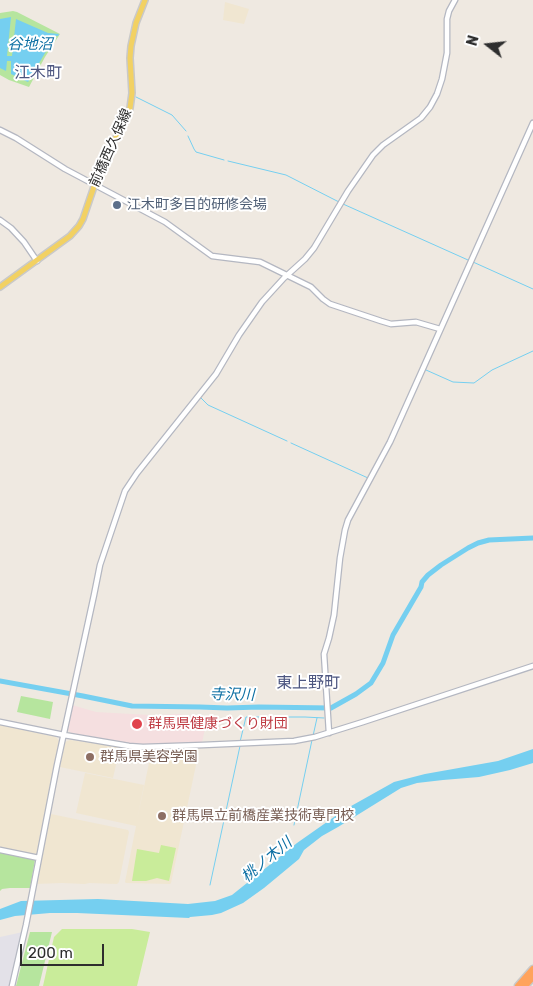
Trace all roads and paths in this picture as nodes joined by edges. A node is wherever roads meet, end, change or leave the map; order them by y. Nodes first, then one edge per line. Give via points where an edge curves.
1 (145, 0) edge
2 (454, 0) edge
3 (533, 123) edge
4 (0, 130) edge
5 (94, 184) junction
6 (0, 220) edge
7 (37, 261) junction
8 (287, 275) junction
9 (0, 287) edge
10 (440, 329) junction
11 (533, 666) edge
12 (0, 722) edge
13 (329, 733) junction
14 (64, 735) junction
15 (0, 850) edge
16 (39, 858) junction
17 (533, 969) edge
18 (533, 976) edge
19 (12, 986) edge
20 (518, 986) edge
21 (525, 986) edge

1 - 5 main road, 前橋西久保線 via 132,36 130,108
2 - 8 street via 447,19 447,53 442,79 432,103 420,118 373,155 309,255
3 - 10 street
4 - 5 street
5 - 7 main road, 前橋西久保線 via 77,229
5 - 8 street via 165,222 209,255 258,261
6 - 7 street via 18,234
7 - 9 main road, 前橋西久保線
8 - 10 street via 311,287 334,306 391,324 416,322
8 - 14 street via 253,313 216,374 125,491 100,565
10 - 13 street via 390,442 345,530 334,615 324,654
11 - 13 street
12 - 14 street
13 - 14 street via 294,741 144,747
14 - 16 street
15 - 16 street
16 - 19 street
17 - 20 highway
18 - 21 highway

